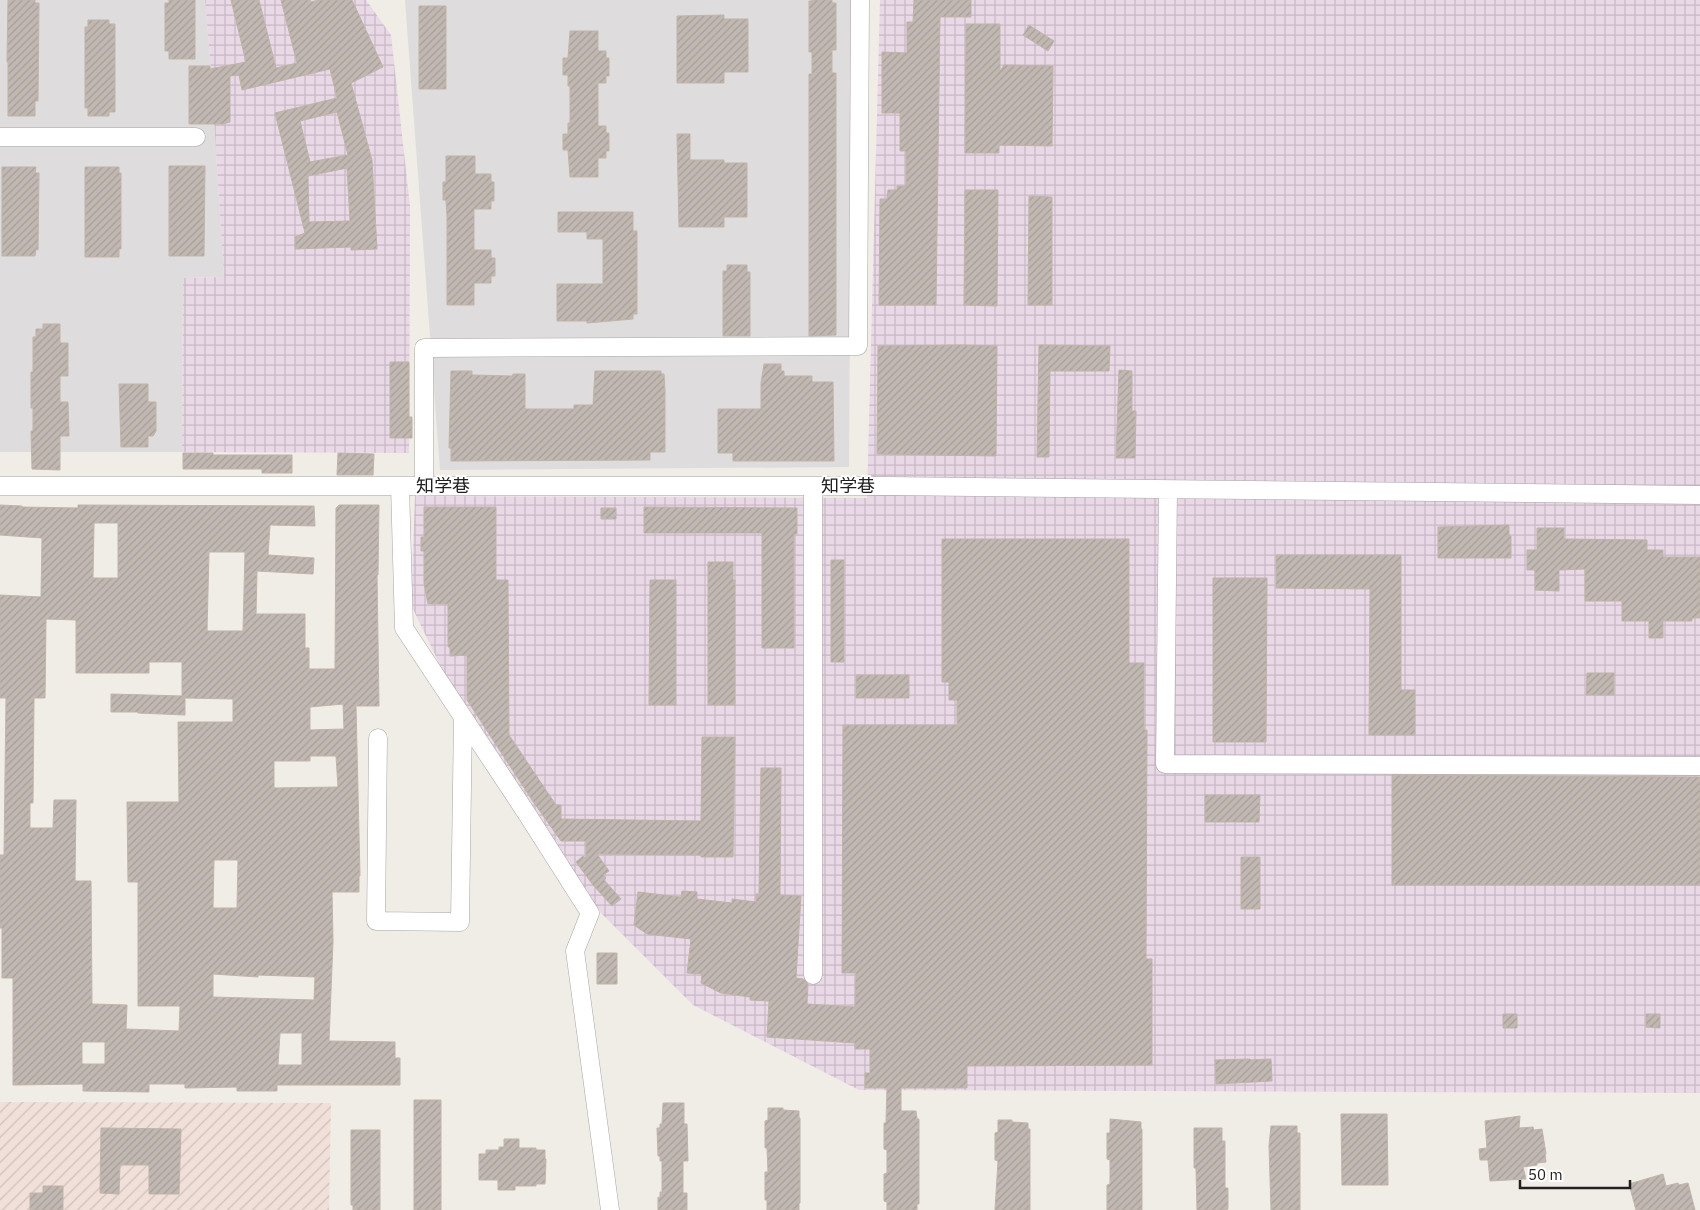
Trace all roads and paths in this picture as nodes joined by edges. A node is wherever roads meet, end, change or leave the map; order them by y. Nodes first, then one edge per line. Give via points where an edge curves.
1 (860, 0) edge
2 (0, 137) edge
3 (196, 137) dead end
4 (0, 486) edge
5 (400, 486) junction
6 (424, 486) junction
7 (814, 486) junction
8 (1168, 490) junction
9 (1700, 495) edge
10 (463, 718) junction
11 (378, 738) dead end
12 (1700, 766) edge
13 (813, 975) dead end
14 (610, 1210) edge

1 - 6 street via 858,346 424,348
2 - 3 street
4 - 5 street, 知学巷
5 - 6 street, 知学巷
5 - 10 street via 404,628
6 - 7 street, 知学巷
7 - 8 street, 知学巷
7 - 13 street
8 - 9 street, 知学巷
8 - 12 street via 1165,764
10 - 11 street via 460,922 376,921
10 - 14 street via 590,913 575,951

